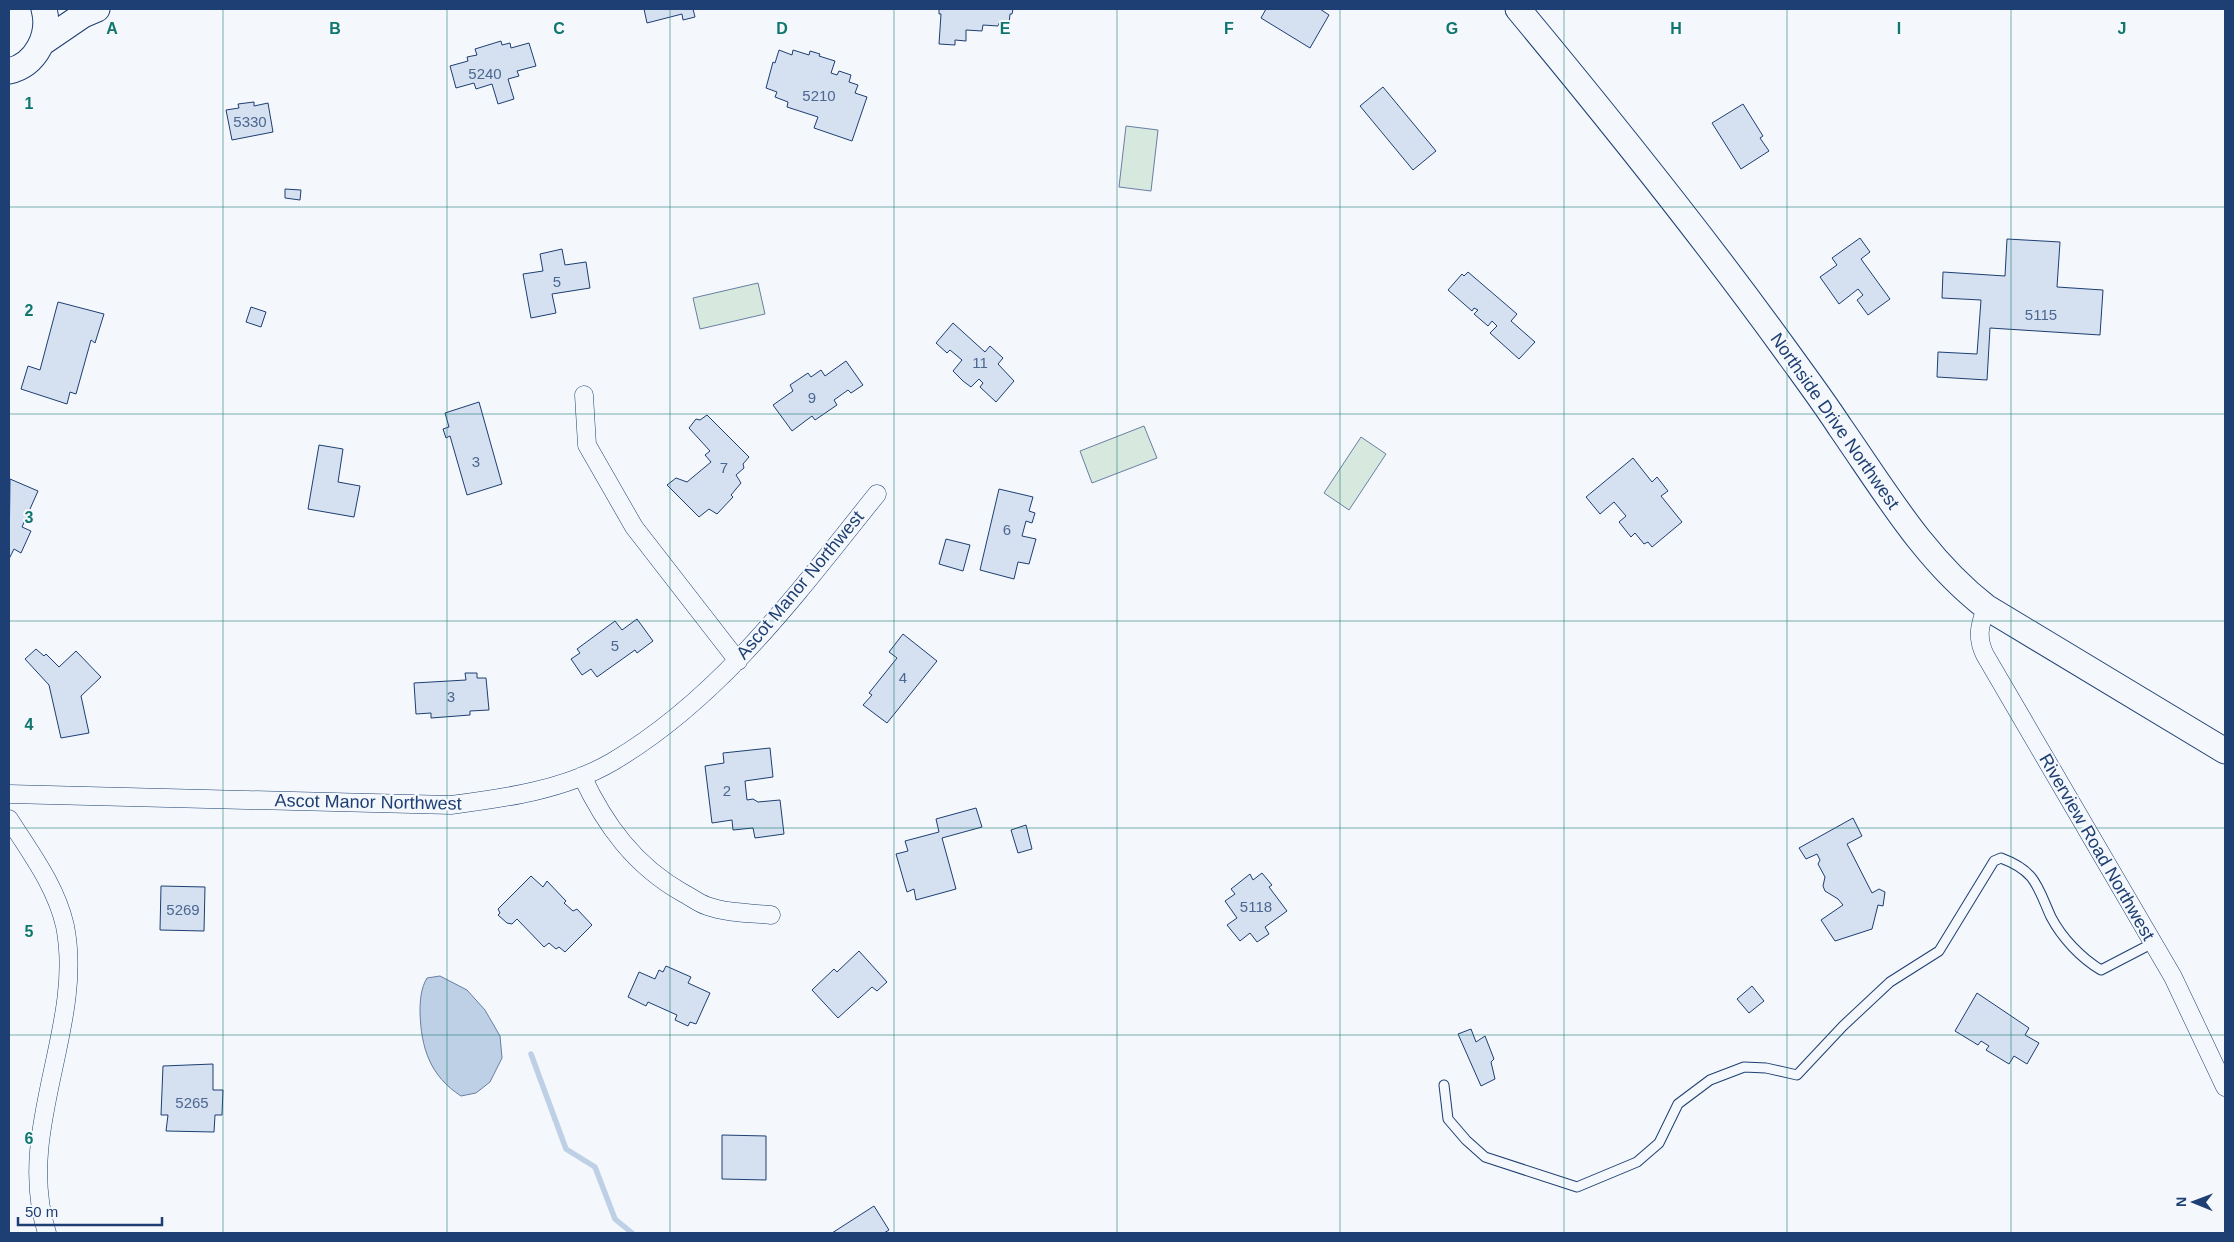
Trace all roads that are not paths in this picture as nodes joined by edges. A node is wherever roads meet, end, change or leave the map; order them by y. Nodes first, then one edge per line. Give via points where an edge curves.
1 (44, 9) edge
2 (97, 9) edge
3 (1518, 9) edge
4 (42, 43) junction
5 (11, 73) edge
6 (584, 395) dead end
7 (877, 494) dead end
8 (1986, 607) junction
9 (738, 661) junction
10 (2225, 752) edge
11 (582, 776) junction
12 (9, 794) edge
13 (9, 819) edge
14 (771, 915) dead end
15 (2153, 943) junction
16 (1444, 1085) dead end
17 (2225, 1087) edge
18 (47, 1233) edge

1 - 4 main road
2 - 4 main road via 83,14
3 - 8 main road, Northside Drive Northwest via 1624,136 1732,276 1927,548 1951,577
4 - 5 main road via 29,61
6 - 9 street via 587,446 634,527
7 - 9 street, Ascot Manor Northwest via 775,621
8 - 10 main road, Northside Drive Northwest
8 - 15 street, Riverview Road Northwest via 1978,635 1984,655
9 - 11 street, Ascot Manor Northwest via 653,734 611,762
11 - 12 street, Ascot Manor Northwest via 518,796 451,805
11 - 14 street via 612,831 631,853 666,883 705,905 726,911
13 - 18 street via 45,876 65,926 66,998 42,1119 38,1172
15 - 16 lane via 2101,970 2090,964 2068,942 2052,918 2040,888 2025,869 2001,858 1994,861 1939,950 1890,982 1797,1075 1744,1066 1710,1080 1678,1104 1659,1144 1637,1162 1577,1187 1486,1158 1448,1118
15 - 17 street, Riverview Road Northwest via 2173,977

